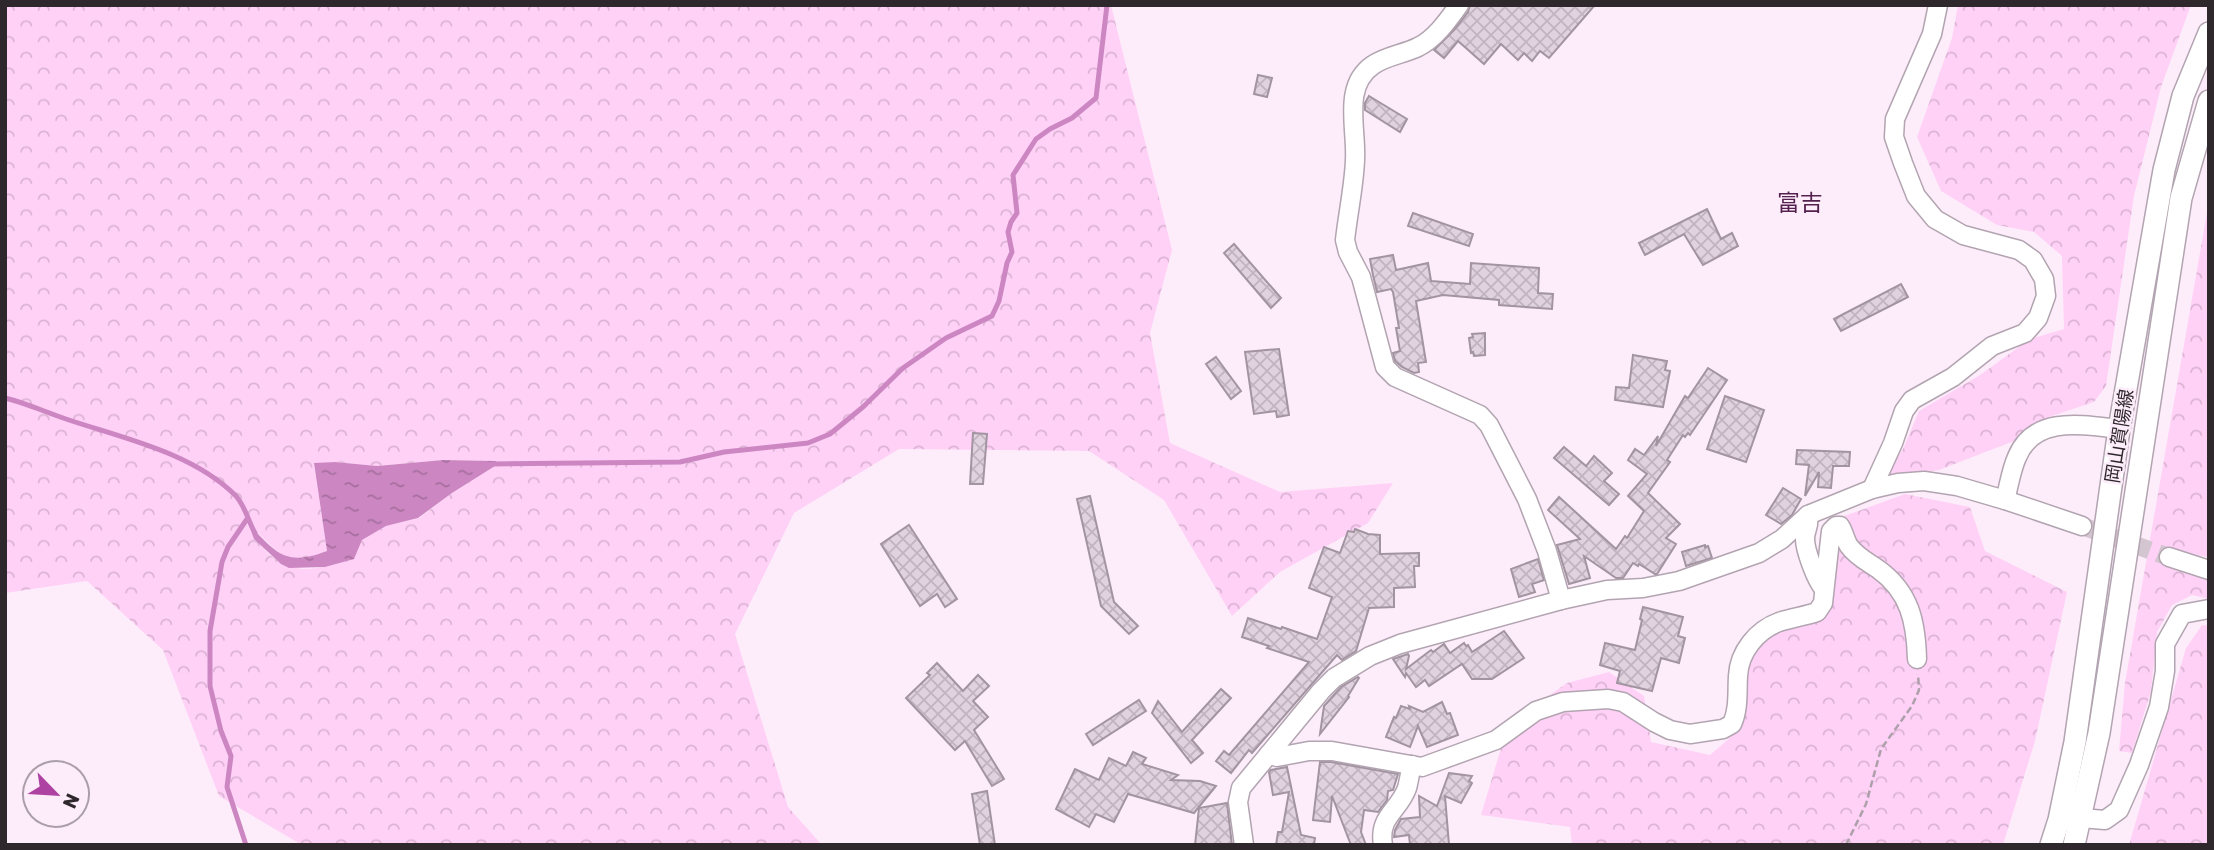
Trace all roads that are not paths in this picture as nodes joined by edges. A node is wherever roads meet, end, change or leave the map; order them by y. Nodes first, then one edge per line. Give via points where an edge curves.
1 (1459, 5) edge
2 (1938, 5) edge
3 (2209, 33) edge
4 (2209, 101) edge
5 (2119, 429) junction
6 (1872, 489) junction
7 (2005, 500) junction
8 (1808, 515) junction
9 (2082, 526) tunnel mouth
10 (2169, 556) tunnel mouth
11 (2209, 570) edge
12 (1824, 589) junction
13 (1561, 600) junction
14 (2209, 609) edge
15 (1917, 659) road end
16 (1269, 754) junction
17 (1412, 765) junction
18 (2081, 818) junction
19 (1244, 845) edge
20 (1383, 845) edge
21 (2051, 845) edge
22 (2074, 845) edge

1 - 13 street via 1420,46 1364,73 1353,102 1356,160 1345,240 1361,277 1385,368 1395,377 1480,415 1489,425 1527,499
2 - 6 street via 1932,34 1895,119 1894,137 1903,163 1916,195 1935,219 1963,235 2019,250 2033,260 2045,279 2046,296 2038,318 2025,333 1992,346 1954,377 1912,400
3 - 5 main road, 岡山賀陽線 via 2183,96 2164,170
4 - 18 main road, 岡山賀陽線 via 2181,198 2099,733
5 - 7 street via 2066,424 2039,433 2017,456
5 - 21 main road, 岡山賀陽線 via 2075,743
6 - 7 street via 1924,481
6 - 8 street
7 - 9 street
8 - 12 street via 1805,538
8 - 13 street via 1759,553 1679,581
10 - 11 street
12 - 15 street via 1831,531 1840,526 1847,545 1899,587 1916,629
12 - 17 street via 1817,612 1778,622 1746,648 1738,664 1737,715 1723,729 1690,734 1670,730 1623,702 1608,699 1563,702 1536,710 1496,740 1422,767
13 - 16 street via 1370,656 1334,678
14 - 18 street via 2182,614 2165,644 2159,707 2119,810 2105,820
16 - 17 street via 1332,751
16 - 19 street via 1241,788 1238,802
17 - 20 street via 1407,790 1381,832
18 - 22 main road, 岡山賀陽線

